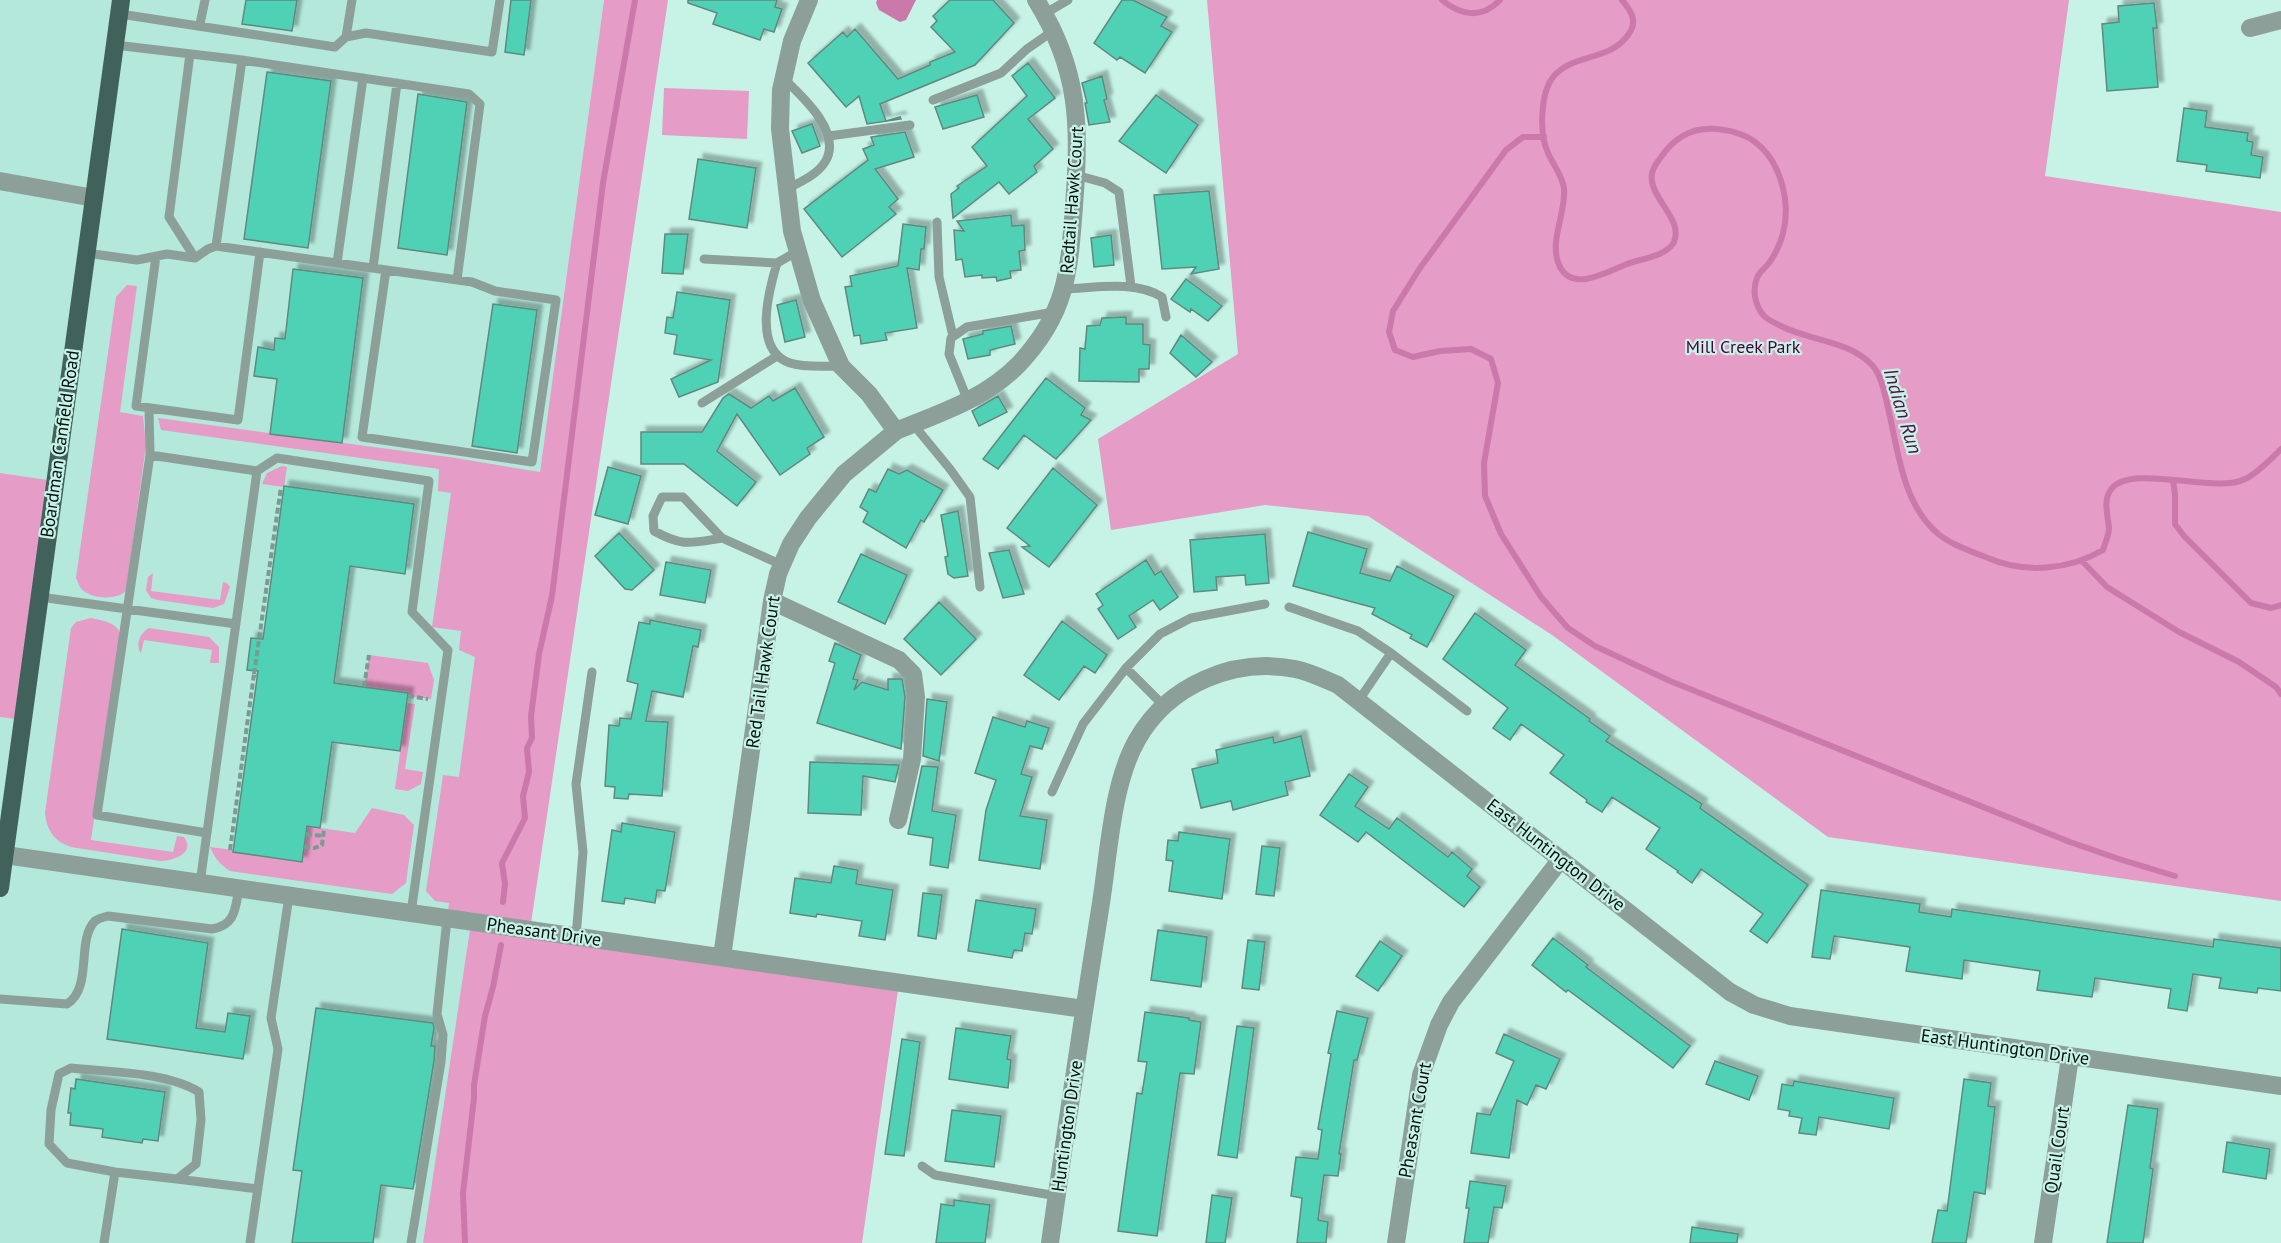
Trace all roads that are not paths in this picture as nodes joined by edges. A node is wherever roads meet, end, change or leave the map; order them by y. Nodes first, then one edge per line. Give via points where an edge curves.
1 (205, 0) edge
2 (352, 0) edge
3 (500, 0) edge
4 (808, 0) edge
5 (1068, 0) edge
6 (120, 7) edge
7 (1040, 7) edge
8 (2281, 21) edge
9 (200, 24) junction
10 (2250, 28) dead end
11 (1053, 31) junction
12 (346, 38) junction
13 (115, 45) junction
14 (190, 54) junction
15 (242, 60) junction
16 (363, 78) junction
17 (783, 78) junction
18 (397, 83) junction
19 (933, 100) dead end
20 (910, 124) dead end
21 (829, 136) junction
22 (1076, 176) junction
23 (0, 181) edge
24 (787, 189) junction
25 (94, 198) junction
26 (937, 222) dead end
27 (216, 246) junction
28 (798, 251) junction
29 (260, 252) junction
30 (86, 254) junction
31 (156, 256) junction
32 (195, 258) junction
33 (704, 259) dead end
34 (777, 262) junction
35 (338, 263) junction
36 (373, 268) junction
37 (386, 270) junction
38 (457, 280) junction
39 (1131, 286) junction
40 (1064, 290) junction
41 (1056, 312) junction
42 (1166, 317) dead end
43 (953, 336) junction
44 (777, 357) junction
45 (841, 366) junction
46 (968, 401) junction
47 (702, 403) dead end
48 (148, 408) junction
49 (904, 428) junction
50 (150, 455) junction
51 (257, 471) junction
52 (722, 538) junction
53 (782, 565) junction
54 (980, 587) dead end
55 (39, 597) junction
56 (772, 601) junction
57 (1265, 604) dead end
58 (1290, 607) dead end
59 (127, 610) junction
60 (236, 624) junction
61 (1391, 653) junction
62 (1126, 668) junction
63 (592, 672) dead end
64 (1359, 700) junction
65 (1164, 706) junction
66 (1467, 711) dead end
67 (1052, 792) dead end
68 (898, 820) dead end
69 (207, 833) junction
70 (2, 854) edge
71 (1561, 859) junction
72 (200, 883) junction
73 (0, 888) edge
74 (239, 889) junction
75 (289, 896) junction
76 (411, 914) junction
77 (447, 919) junction
78 (576, 937) junction
79 (722, 957) junction
80 (0, 999) edge
81 (1084, 1009) junction
82 (2070, 1057) junction
83 (2281, 1086) edge
84 (922, 1166) dead end
85 (115, 1172) junction
86 (177, 1179) junction
87 (258, 1189) junction
88 (1057, 1196) junction
89 (104, 1243) edge
90 (250, 1243) edge
91 (411, 1243) edge
92 (1050, 1243) edge
93 (1396, 1243) edge
94 (2043, 1243) edge

1 - 9 lane
2 - 12 lane
3 - 12 lane via 492,52 366,33
4 - 17 street
5 - 7 lane
6 - 9 lane
6 - 13 main road, Boardman Canfield Road
7 - 11 street, Redtail Hawk Court
8 - 10 street
9 - 12 lane via 335,47
11 - 19 lane via 1001,73
11 - 22 street, Redtail Hawk Court via 1071,81 1077,117
13 - 14 lane
13 - 25 main road, Boardman Canfield Road
14 - 15 lane
14 - 32 lane via 169,217
15 - 16 lane
15 - 27 lane
16 - 18 lane
16 - 35 lane
17 - 21 lane via 806,99
17 - 24 street via 780,129
18 - 36 lane
18 - 38 lane via 469,94 480,104
20 - 21 lane
21 - 24 lane via 826,161 816,172
22 - 39 lane via 1105,183 1119,192
22 - 40 street, Redtail Hawk Court via 1071,254
23 - 25 street
24 - 28 street
25 - 30 main road, Boardman Canfield Road
26 - 43 lane via 939,277
27 - 29 lane
27 - 32 lane
28 - 34 lane
28 - 45 street via 812,302
29 - 35 lane
29 - 48 lane via 238,420
30 - 31 lane via 137,260
30 - 55 main road, Boardman Canfield Road
31 - 32 lane
31 - 48 lane via 136,406
33 - 34 lane
34 - 44 lane via 766,312 769,342
35 - 36 lane
36 - 37 lane
37 - 38 lane
37 - 38 lane via 362,437 532,462 556,300 495,291
39 - 40 lane
39 - 42 lane via 1162,297
40 - 41 street, Redtail Hawk Court
41 - 43 lane via 967,327
41 - 46 street, Redtail Hawk Court via 1019,363 995,385
43 - 46 lane via 949,354
44 - 45 lane via 791,364
44 - 47 lane
45 - 49 street
46 - 49 street, Redtail Hawk Court
48 - 50 lane
49 - 53 street, Red Tail Hawk Court via 844,474 799,530
49 - 54 lane via 950,469 970,497
50 - 51 lane
50 - 59 lane
51 - 60 lane
51 - 76 lane via 277,458 429,481 412,612 448,650
52 - 52 lane via 673,541 654,531 653,516 662,498 682,498
52 - 53 lane
53 - 56 street, Red Tail Hawk Court
55 - 59 lane
55 - 70 main road, Boardman Canfield Road
56 - 68 street via 899,660 914,674 912,759
56 - 79 street, Red Tail Hawk Court
57 - 62 lane via 1191,618 1160,634
58 - 61 lane via 1358,631
59 - 60 lane
59 - 69 lane via 97,816
60 - 69 lane
61 - 64 lane
61 - 66 lane
62 - 65 lane
62 - 67 lane via 1083,724
63 - 78 lane via 576,784 583,852
64 - 65 street, East Huntington Drive via 1338,685 1310,673 1264,666 1206,678
64 - 71 street, East Huntington Drive
65 - 81 street, East Huntington Drive via 1136,742 1120,782
69 - 72 lane
70 - 72 street, Pheasant Drive
70 - 73 main road, Boardman Canfield Road
71 - 82 street, East Huntington Drive via 1730,992 1754,1005 1790,1016
71 - 93 street, Pheasant Court via 1451,1002 1438,1025 1421,1075
72 - 74 street, Pheasant Drive
74 - 75 street, Pheasant Drive
74 - 80 lane via 234,913 223,927 212,929 108,916 96,921 89,932 81,984 75,999 67,1004
75 - 76 street, Pheasant Drive
75 - 87 lane via 272,1018 278,1049
76 - 77 street, Pheasant Drive
77 - 78 street, Pheasant Drive
77 - 91 lane via 437,1014 443,1035 441,1062
78 - 79 street, Pheasant Drive
79 - 81 street, Pheasant Drive
81 - 88 street, Huntington Drive
82 - 83 street, East Huntington Drive
82 - 94 street, Quail Court
84 - 88 lane via 935,1175
85 - 86 lane
85 - 86 lane via 67,1163 49,1144 59,1074 71,1068 185,1083 199,1092 201,1120 196,1164
85 - 89 lane
86 - 87 lane
87 - 90 lane
88 - 92 street, Huntington Drive

